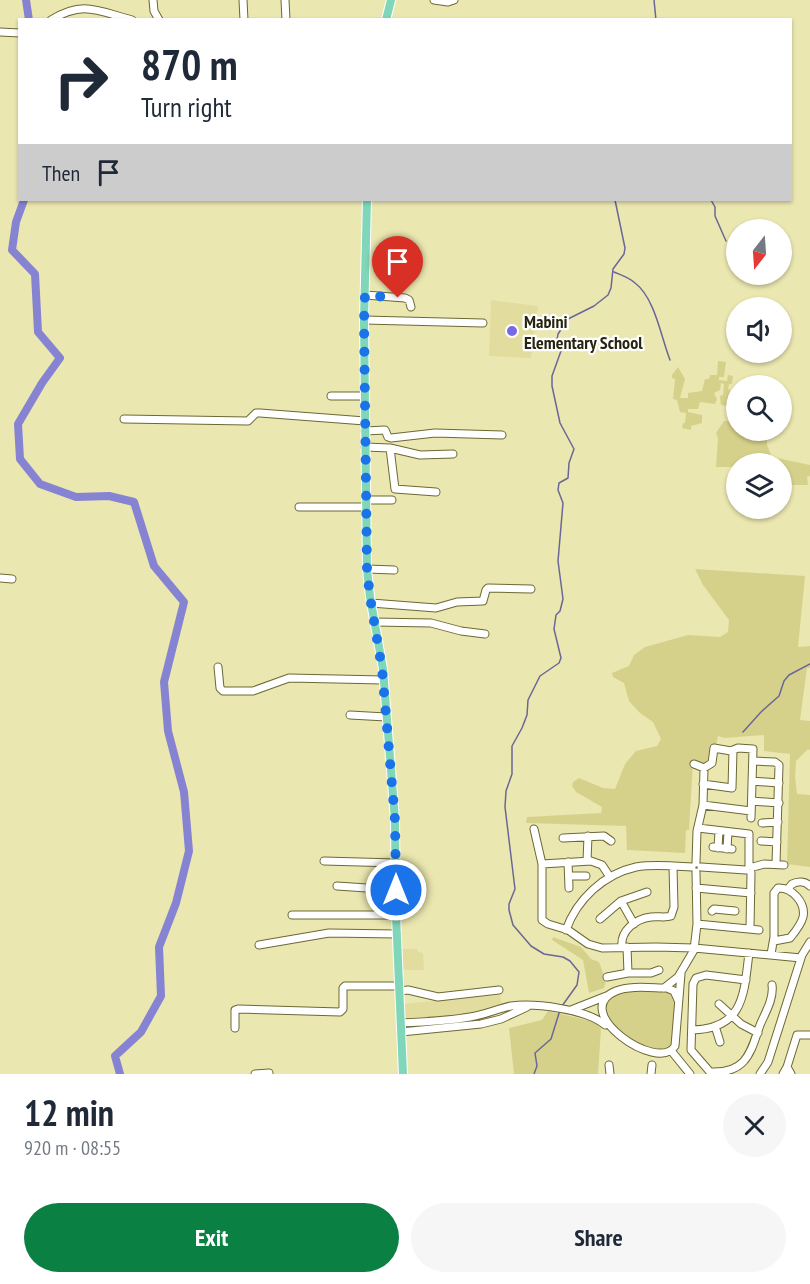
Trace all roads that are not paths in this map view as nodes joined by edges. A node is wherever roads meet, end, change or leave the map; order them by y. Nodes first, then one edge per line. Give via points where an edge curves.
1 (153, 0) edge
2 (243, 0) edge
3 (285, 0) edge
4 (391, 0) edge
5 (434, 0) edge
6 (454, 0) edge
7 (54, 18) edge
8 (127, 18) edge
9 (158, 18) edge
10 (244, 18) edge
11 (286, 18) edge
12 (386, 18) edge
13 (0, 32) edge
14 (18, 33) edge
15 (368, 201) edge
16 (365, 295) junction
17 (411, 308) dead end
18 (364, 320) junction
19 (483, 322) dead end
20 (332, 396) dead end
21 (365, 396) junction
22 (124, 419) dead end
23 (365, 421) junction
24 (365, 431) junction
25 (502, 435) dead end
26 (365, 447) junction
27 (390, 448) junction
28 (453, 454) dead end
29 (436, 492) dead end
30 (392, 500) dead end
31 (366, 504) junction
32 (299, 507) dead end
33 (367, 569) junction
34 (394, 570) dead end
35 (0, 578) edge
36 (12, 579) dead end
37 (531, 589) dead end
38 (371, 603) junction
39 (374, 622) junction
40 (485, 634) dead end
41 (218, 667) dead end
42 (383, 680) junction
43 (350, 715) dead end
44 (386, 717) junction
45 (733, 750) junction
46 (754, 761) junction
47 (694, 764) dead end
48 (704, 768) junction
49 (752, 781) junction
50 (779, 783) junction
51 (703, 784) junction
52 (752, 801) junction
53 (778, 802) junction
54 (703, 806) junction
55 (751, 818) junction
56 (778, 822) junction
57 (762, 823) dead end
58 (698, 828) junction
59 (534, 829) dead end
60 (719, 831) junction
61 (728, 832) junction
62 (749, 834) junction
63 (588, 836) junction
64 (563, 838) dead end
65 (611, 841) dead end
66 (761, 841) dead end
67 (777, 842) junction
68 (324, 861) dead end
69 (587, 861) junction
70 (568, 862) junction
71 (396, 864) junction
72 (542, 864) junction
73 (673, 866) junction
74 (696, 867) junction
75 (750, 869) junction
76 (570, 876) junction
77 (586, 876) dead end
78 (610, 877) junction
79 (337, 886) dead end
80 (810, 886) edge
81 (569, 888) dead end
82 (696, 888) junction
83 (788, 889) junction
84 (396, 890) junction
85 (647, 892) dead end
86 (751, 892) junction
87 (621, 901) junction
88 (292, 915) dead end
89 (396, 915) junction
90 (600, 919) dead end
91 (634, 924) junction
92 (696, 924) junction
93 (717, 925) junction
94 (730, 926) junction
95 (750, 928) junction
96 (566, 930) junction
97 (759, 930) dead end
98 (397, 934) junction
99 (774, 941) junction
100 (810, 942) edge
101 (259, 945) dead end
102 (625, 947) junction
103 (694, 948) junction
104 (749, 953) junction
105 (771, 954) junction
106 (801, 958) junction
107 (659, 970) dead end
108 (628, 973) junction
109 (681, 974) junction
110 (607, 977) dead end
111 (746, 980) junction
112 (772, 985) dead end
113 (400, 988) junction
114 (664, 988) junction
115 (499, 990) dead end
116 (609, 995) junction
117 (678, 1000) junction
118 (719, 1004) dead end
119 (571, 1010) junction
120 (733, 1016) junction
121 (605, 1025) junction
122 (715, 1026) junction
123 (235, 1028) dead end
124 (401, 1028) junction
125 (692, 1030) junction
126 (758, 1033) junction
127 (810, 1035) edge
128 (720, 1042) dead end
129 (617, 1044) dead end
130 (664, 1060) junction
131 (643, 1063) dead end
132 (609, 1065) dead end
133 (789, 1070) edge
134 (268, 1072) dead end
135 (255, 1074) edge
136 (403, 1074) edge
137 (610, 1074) edge
138 (651, 1074) edge
139 (685, 1074) edge
140 (690, 1074) edge
141 (760, 1074) edge
142 (783, 1074) edge

1 - 9 street
2 - 10 street
3 - 11 street
4 - 12 main road
5 - 6 street
7 - 8 street via 68,8 86,7
13 - 14 street
15 - 16 main road
16 - 17 street via 405,298
16 - 18 main road
18 - 19 street
18 - 21 main road
20 - 21 street
21 - 23 main road
22 - 23 street via 248,421 260,413
23 - 24 main road
24 - 25 street via 385,430 389,438
24 - 26 main road
26 - 27 street
26 - 31 main road
27 - 28 street via 420,455
27 - 29 street via 396,489
30 - 31 street
31 - 32 street
31 - 33 main road
33 - 34 street
33 - 38 main road
35 - 36 street
37 - 38 street via 488,588 483,601 436,608
38 - 39 main road
39 - 40 street via 432,623
39 - 42 main road
41 - 42 street via 223,691 253,691 289,678
42 - 44 main road
43 - 44 street
44 - 71 main road
45 - 46 street via 752,748
45 - 48 street via 714,748 712,763
45 - 51 street via 736,789
46 - 49 street
46 - 50 street via 778,764
47 - 48 street
48 - 51 street
49 - 50 street
49 - 52 street
50 - 53 street
51 - 54 street
52 - 53 street
52 - 55 street
53 - 56 street
54 - 55 street
54 - 58 street
55 - 62 street
56 - 57 street
56 - 67 street
58 - 60 street
58 - 74 street
59 - 72 street
60 - 61 street
60 - 61 street via 716,847 729,849
61 - 62 street
62 - 75 street
63 - 64 street
63 - 65 street via 604,836
63 - 69 street
66 - 67 street
67 - 75 street via 780,865 764,864
68 - 71 street
69 - 70 street
69 - 78 street via 602,866
70 - 72 street
70 - 76 street
71 - 84 main road
72 - 96 street via 542,920
73 - 74 street
73 - 78 street via 637,867
73 - 91 street via 672,917 647,918
74 - 75 street
74 - 82 street
75 - 86 street
76 - 77 street
76 - 81 street
78 - 96 street via 581,902
79 - 84 street
80 - 83 street via 797,882
82 - 86 street
82 - 92 street
83 - 99 street via 780,887 775,891
83 - 99 street via 802,907 803,920 790,938
84 - 89 main road
85 - 87 street
86 - 95 street
87 - 90 street
87 - 91 street
88 - 89 street
89 - 98 main road
91 - 102 street via 623,936
92 - 93 street
92 - 103 street
93 - 94 street
93 - 94 street via 714,910 733,911
94 - 95 street
95 - 97 street
96 - 102 street via 598,948
98 - 101 street via 329,933
98 - 113 main road
99 - 105 street
100 - 106 street
102 - 103 street
102 - 108 street
103 - 104 street
103 - 109 street
104 - 105 street
104 - 111 street
105 - 106 street
106 - 141 street via 768,1062
107 - 108 street
108 - 110 street
109 - 114 street
109 - 117 street
111 - 120 street
111 - 125 street via 706,975 696,978
112 - 126 street
113 - 115 street via 438,997
113 - 123 street via 345,986 340,1012 238,1009 234,1014
113 - 124 main road
114 - 116 street via 623,988
114 - 117 street via 674,991
116 - 119 street
116 - 121 street via 603,1013
117 - 130 street via 675,1043
118 - 120 street
119 - 121 street
119 - 124 street via 510,1006 471,1017
120 - 122 street
120 - 126 street
121 - 129 street
122 - 125 street
122 - 128 street
124 - 136 main road
125 - 126 street via 692,1052 708,1071 718,1074 733,1072 747,1062
127 - 133 street via 797,1035
130 - 131 street
130 - 138 street
130 - 139 street
130 - 140 street
132 - 137 street
133 - 142 street
134 - 135 street

